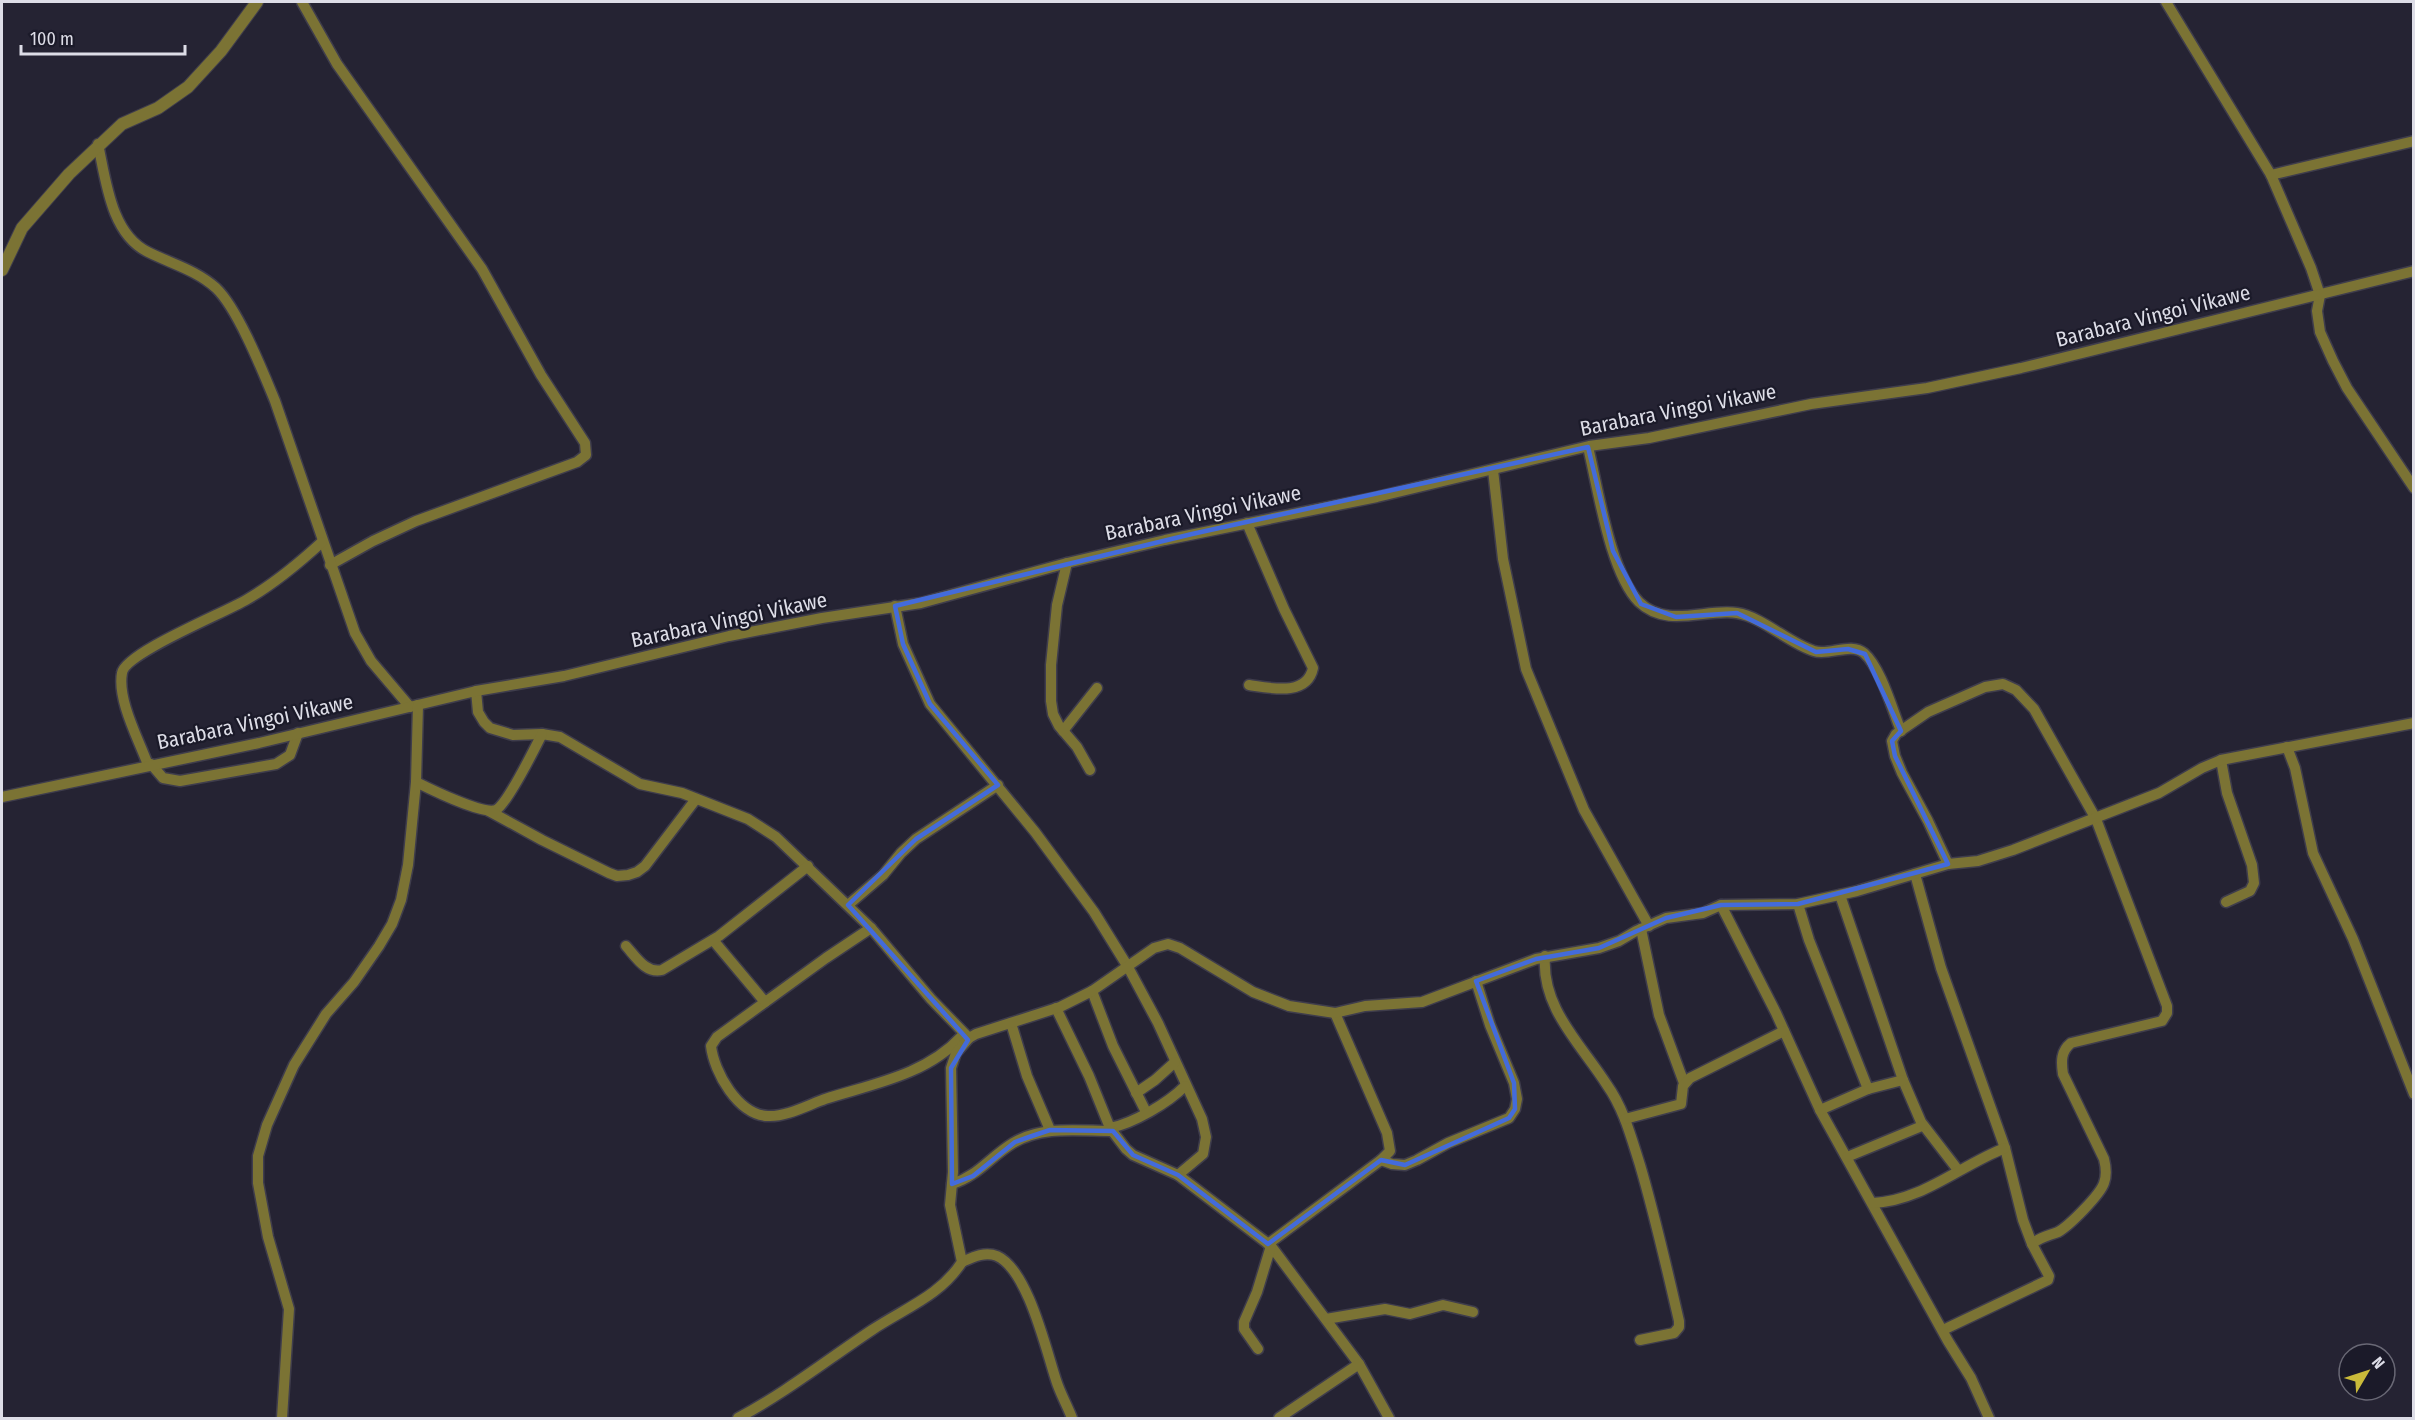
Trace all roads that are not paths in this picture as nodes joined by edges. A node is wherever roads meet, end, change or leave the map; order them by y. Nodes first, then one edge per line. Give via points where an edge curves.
1 (257, 2) edge
2 (302, 2) edge
3 (2166, 2) edge
4 (2414, 141) edge
5 (98, 144) junction
6 (2271, 175) junction
7 (2, 270) edge
8 (2414, 271) edge
9 (2320, 295) junction
10 (1588, 447) junction
11 (1493, 470) junction
12 (2414, 488) edge
13 (1247, 523) junction
14 (322, 542) junction
15 (1067, 563) junction
16 (330, 565) junction
17 (895, 606) junction
18 (1249, 685) dead end
19 (1097, 688) dead end
20 (476, 691) junction
21 (414, 706) junction
22 (2414, 723) edge
23 (1063, 731) junction
24 (1901, 731) junction
25 (298, 733) junction
26 (542, 734) junction
27 (2287, 747) junction
28 (2221, 760) junction
29 (150, 765) junction
30 (1090, 770) dead end
31 (416, 782) junction
32 (998, 786) junction
33 (2, 797) edge
34 (696, 799) junction
35 (489, 811) junction
36 (2096, 819) junction
37 (1948, 864) junction
38 (808, 866) junction
39 (1915, 874) junction
40 (1840, 895) junction
41 (2226, 902) dead end
42 (1798, 904) junction
43 (848, 905) junction
44 (1721, 905) junction
45 (871, 928) junction
46 (1645, 928) junction
47 (713, 940) junction
48 (626, 946) dead end
49 (1545, 956) junction
50 (1128, 967) junction
51 (1476, 981) junction
52 (1092, 991) junction
53 (765, 1002) junction
54 (1056, 1008) junction
55 (1335, 1013) junction
56 (1011, 1023) junction
57 (1784, 1031) junction
58 (966, 1037) junction
59 (1174, 1062) junction
60 (1904, 1080) junction
61 (1684, 1083) junction
62 (1185, 1086) junction
63 (1868, 1089) junction
64 (1136, 1093) junction
65 (2414, 1094) edge
66 (1820, 1110) junction
67 (1146, 1112) junction
68 (1625, 1119) junction
69 (1922, 1126) junction
70 (1111, 1129) junction
71 (1050, 1130) junction
72 (2005, 1148) junction
73 (1847, 1158) junction
74 (1381, 1160) junction
75 (1958, 1170) junction
76 (1178, 1175) junction
77 (952, 1184) junction
78 (1873, 1203) junction
79 (2032, 1244) junction
80 (1269, 1245) junction
81 (962, 1262) junction
82 (1473, 1312) dead end
83 (1326, 1319) junction
84 (1943, 1330) junction
85 (1640, 1340) dead end
86 (1258, 1349) dead end
87 (1359, 1364) junction
88 (282, 1419) edge
89 (738, 1419) edge
90 (1072, 1419) edge
91 (1279, 1419) edge
92 (1389, 1419) edge
93 (1989, 1419) edge

1 - 5 street via 188,87 158,108 122,124
2 - 16 street via 337,64 482,269 587,448 586,455 577,462 416,521
3 - 6 street
4 - 6 street
5 - 7 street via 22,228
5 - 14 street via 113,203 126,234 148,252 207,281 232,310 275,401
6 - 9 street
8 - 9 street, Barabara Vingoi Vikawe
9 - 10 street, Barabara Vingoi Vikawe via 1981,377 1812,404
9 - 12 street via 2320,332 2332,361
10 - 11 street, Barabara Vingoi Vikawe
10 - 24 street via 1613,551 1631,593 1641,604 1655,612 1676,616 1737,613 1816,652 1858,650 1875,669
11 - 13 street, Barabara Vingoi Vikawe
11 - 46 street via 1503,559 1526,669 1584,810
13 - 15 street, Barabara Vingoi Vikawe
13 - 18 street via 1313,668 1308,678 1291,688
14 - 16 street
14 - 29 street via 253,596 149,648 125,666 123,696
15 - 17 street, Barabara Vingoi Vikawe via 921,603
15 - 23 street via 1051,665 1053,714
16 - 21 street via 371,661
17 - 20 street, Barabara Vingoi Vikawe via 773,627 564,676
17 - 32 street via 903,644 930,704
19 - 23 street
20 - 21 street, Barabara Vingoi Vikawe
20 - 26 street via 478,712 490,728 513,735
21 - 25 street, Barabara Vingoi Vikawe
21 - 31 street
22 - 27 street
23 - 30 street
24 - 36 street via 1928,712 1985,687 2003,684 2016,690 2034,709
24 - 37 street via 1892,741 1895,756
25 - 29 street, Barabara Vingoi Vikawe
25 - 29 street via 290,755 276,764 180,781 163,778
26 - 34 street via 570,742 640,784
26 - 35 street via 502,805
27 - 28 street
27 - 65 street via 2313,853 2354,939
28 - 36 street via 2159,793
28 - 41 street via 2254,883 2250,891
29 - 33 street, Barabara Vingoi Vikawe
31 - 35 street
31 - 88 street via 408,865 392,924 297,1059 267,1125 258,1156 258,1183 268,1237 289,1310
32 - 43 street via 916,839
32 - 50 street via 1065,870
34 - 35 street via 645,866 637,873 617,876
34 - 38 street via 760,826
36 - 37 street via 1978,861
36 - 79 street via 2167,1013 2162,1021 2071,1043 2064,1049 2062,1074 2104,1159 2106,1174 2097,1194 2067,1225
37 - 39 street
38 - 43 street
38 - 47 street
39 - 40 street
39 - 72 street via 1941,968
40 - 42 street
40 - 60 street
42 - 44 street
42 - 63 street
43 - 45 street
44 - 46 street via 1703,913 1666,918
44 - 57 street
45 - 53 street
45 - 58 street
46 - 49 street via 1599,948
46 - 61 street via 1659,1015
47 - 48 street via 656,972 645,967
47 - 53 street
49 - 51 street
49 - 68 street via 1545,982 1552,1001 1608,1085
50 - 52 street
50 - 55 street via 1143,954 1168,944 1192,954 1253,992 1289,1006
50 - 59 street
51 - 55 street via 1422,1002 1365,1006
51 - 74 street via 1514,1083 1515,1109 1509,1118 1448,1143 1417,1161 1392,1164
52 - 54 street
52 - 64 street
53 - 58 street via 727,1029 711,1046 717,1070 736,1097 756,1114 769,1117 907,1073
54 - 56 street
54 - 70 street
55 - 74 street via 1387,1133 1390,1151
56 - 58 street
56 - 71 street via 1027,1076
57 - 61 street
57 - 66 street
58 - 77 street via 951,1068
59 - 62 street
59 - 64 street
60 - 63 street
60 - 69 street
61 - 68 street via 1681,1104
62 - 67 street via 1173,1098
62 - 76 street via 1202,1119 1206,1137 1203,1154
63 - 66 street
64 - 67 street
66 - 73 street
67 - 70 street
68 - 85 street via 1650,1198 1679,1321 1674,1333
69 - 73 street
69 - 75 street
70 - 71 street
70 - 76 street via 1133,1155
71 - 77 street via 1015,1142 973,1176
72 - 75 street
72 - 79 street
73 - 78 street
74 - 80 street
75 - 78 street via 1902,1200
76 - 80 street
77 - 81 street via 952,1224
78 - 84 street
79 - 84 street via 2048,1281
80 - 83 street
80 - 86 street via 1257,1292 1244,1322
81 - 89 street via 931,1295
81 - 90 street via 975,1256 997,1256 1020,1282 1039,1323 1056,1382
82 - 83 street via 1443,1305 1414,1313 1385,1308
83 - 87 street
84 - 93 street
87 - 91 street
87 - 92 street

